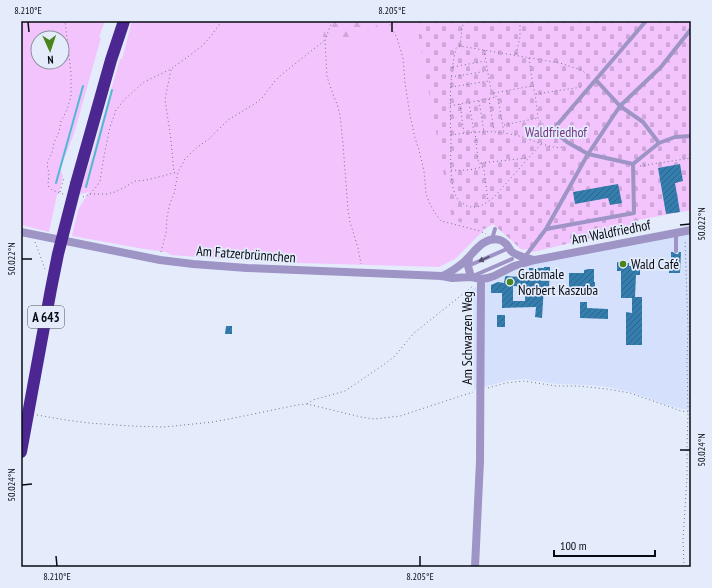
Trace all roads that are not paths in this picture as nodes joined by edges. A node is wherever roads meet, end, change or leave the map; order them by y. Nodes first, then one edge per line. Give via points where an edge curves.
1 (116, 21) edge
2 (124, 21) edge
3 (646, 21) edge
4 (691, 29) edge
5 (596, 80) junction
6 (620, 106) junction
7 (691, 136) edge
8 (659, 144) junction
9 (588, 154) junction
10 (633, 166) junction
11 (70, 181) junction
12 (546, 228) junction
13 (495, 229) dead end
14 (691, 230) edge
15 (21, 232) edge
16 (676, 233) junction
17 (490, 238) junction
18 (676, 250) dead end
19 (511, 253) junction
20 (522, 260) junction
21 (535, 260) joint
22 (468, 262) junction
23 (508, 268) junction
24 (442, 276) junction
25 (471, 277) junction
26 (480, 279) junction
27 (21, 404) edge
28 (21, 452) edge
29 (475, 567) edge

1 - 11 highway, A 643
2 - 11 highway, A 643
3 - 5 lane
4 - 6 lane via 661,67
5 - 6 lane
5 - 9 lane via 558,125 556,133
6 - 8 lane via 643,122
6 - 9 lane
7 - 8 lane via 676,137
8 - 10 lane
9 - 10 lane
9 - 12 lane
10 - 12 lane via 634,212
11 - 27 highway, A 643 via 49,266
11 - 28 highway, A 643, bridge
12 - 20 lane
13 - 17 lane
14 - 16 street, Am Waldfriedhof
15 - 24 street, Am Fatzerbrünnchen via 160,260 193,264
16 - 18 lane
16 - 21 street, Am Waldfriedhof
17 - 19 street via 504,242
17 - 22 street, Am Schwarzen Weg
19 - 20 street
19 -> 22 lane
19 - 23 street
19 - 25 lane
20 - 21 street, Am Schwarzen Weg
20 - 23 street, Am Schwarzen Weg
22 - 24 street, Am Schwarzen Weg
22 - 25 street
23 - 26 street, Am Schwarzen Weg via 494,276
24 - 25 street, Am Fatzerbrünnchen
25 - 26 street
26 - 29 street, Am Schwarzen Weg via 480,461

